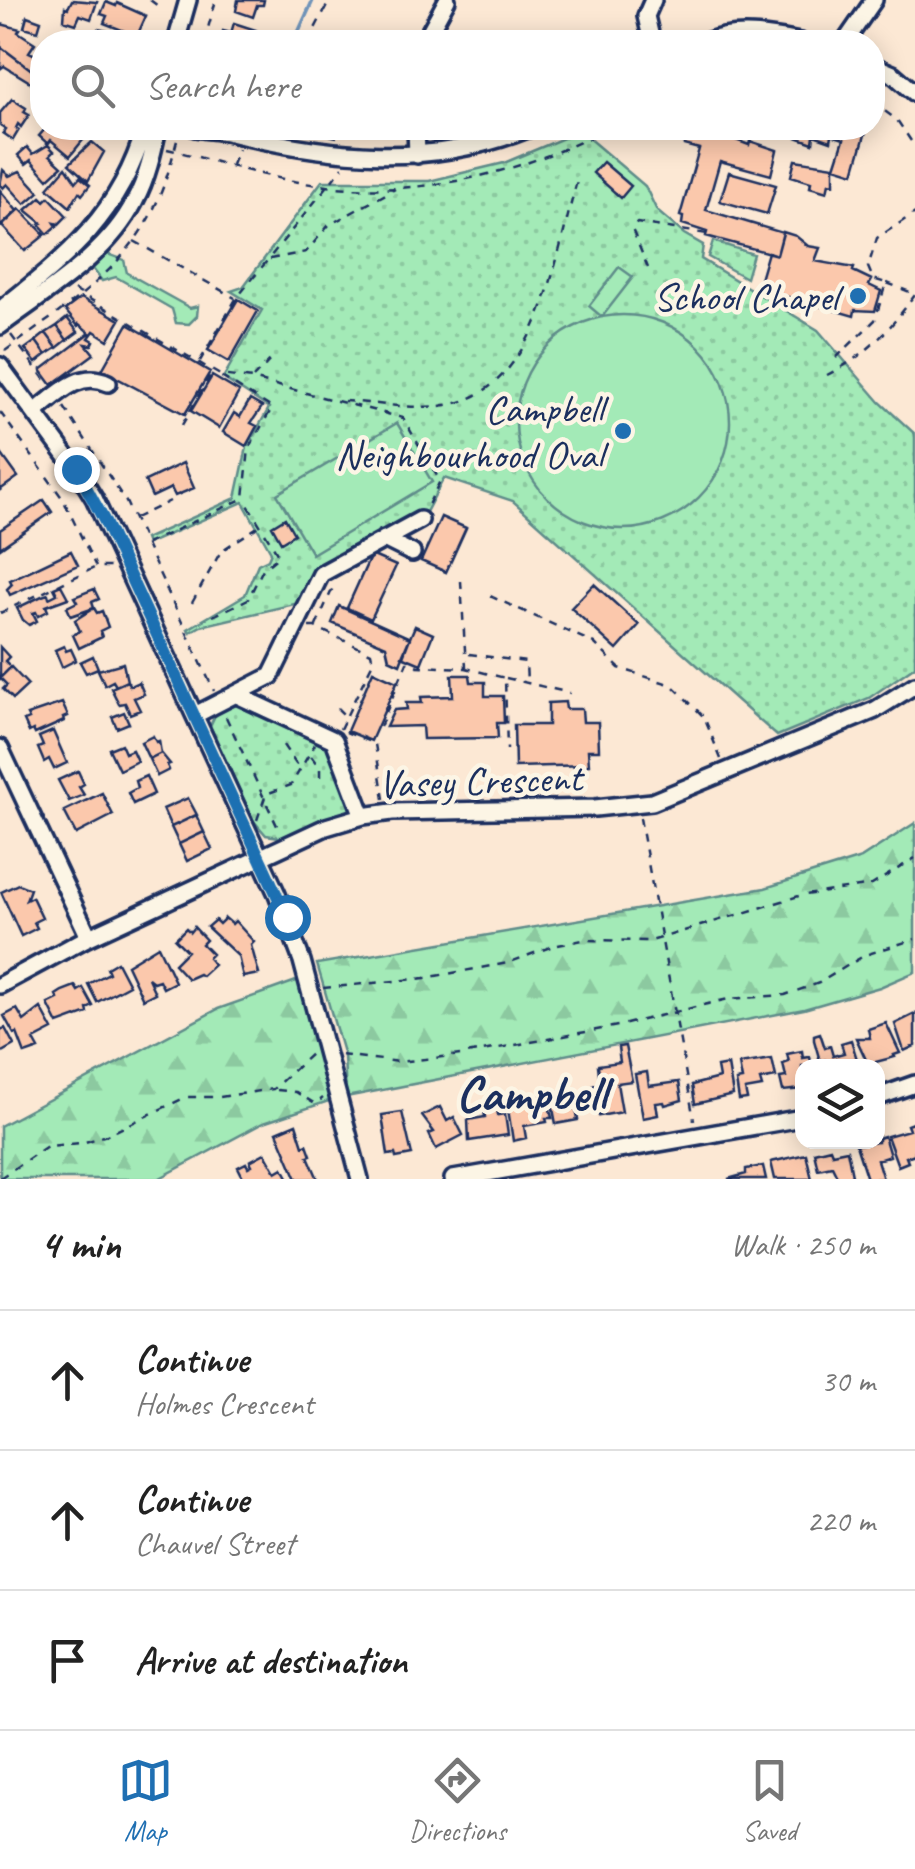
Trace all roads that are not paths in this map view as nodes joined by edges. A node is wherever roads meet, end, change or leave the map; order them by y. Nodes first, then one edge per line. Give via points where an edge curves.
1 (188, 0) edge
2 (447, 0) edge
3 (653, 0) edge
4 (874, 0) edge
5 (179, 30) edge
6 (431, 30) edge
7 (649, 30) edge
8 (853, 30) edge
9 (885, 71) edge
10 (915, 93) edge
11 (140, 140) edge
12 (154, 140) edge
13 (259, 140) edge
14 (417, 140) edge
15 (495, 140) edge
16 (418, 155) junction
17 (122, 188) junction
18 (138, 195) junction
19 (106, 242) junction
20 (80, 243) junction
21 (82, 264) junction
22 (45, 284) junction
23 (1, 320) edge
24 (0, 366) edge
25 (108, 383) dead end
26 (34, 412) junction
27 (420, 520) road end
28 (384, 539) junction
29 (412, 553) dead end
30 (915, 685) edge
31 (237, 695) junction
32 (195, 716) junction
33 (0, 748) edge
34 (362, 816) junction
35 (261, 858) junction
36 (89, 938) junction
37 (0, 985) edge
38 (915, 1084) edge
39 (885, 1095) edge
40 (795, 1119) edge
41 (360, 1179) edge
42 (453, 1179) edge

1 - 5 street
2 - 6 street
3 - 7 street
4 - 8 street
9 - 10 street
11 - 17 street
12 - 18 street
13 - 16 street via 352,156
14 - 16 street
15 - 16 street
17 - 18 street
17 - 20 street
18 - 19 street
19 - 20 street
19 - 21 street
20 - 21 street
20 - 22 street
21 - 22 street
22 - 23 street
24 - 26 street
25 - 26 street via 82,379
26 - 32 street via 94,498
27 - 28 street
28 - 29 street
28 - 31 street via 318,577 271,676
30 - 34 street, Vasey Crescent via 874,710 652,802
31 - 32 street
31 - 34 street via 334,735
32 - 35 street
33 - 36 street
34 - 35 street, Vasey Crescent
35 - 36 street, Vasey Crescent
35 - 41 street via 291,926
36 - 37 street, Vasey Crescent
38 - 39 street
40 - 42 street

